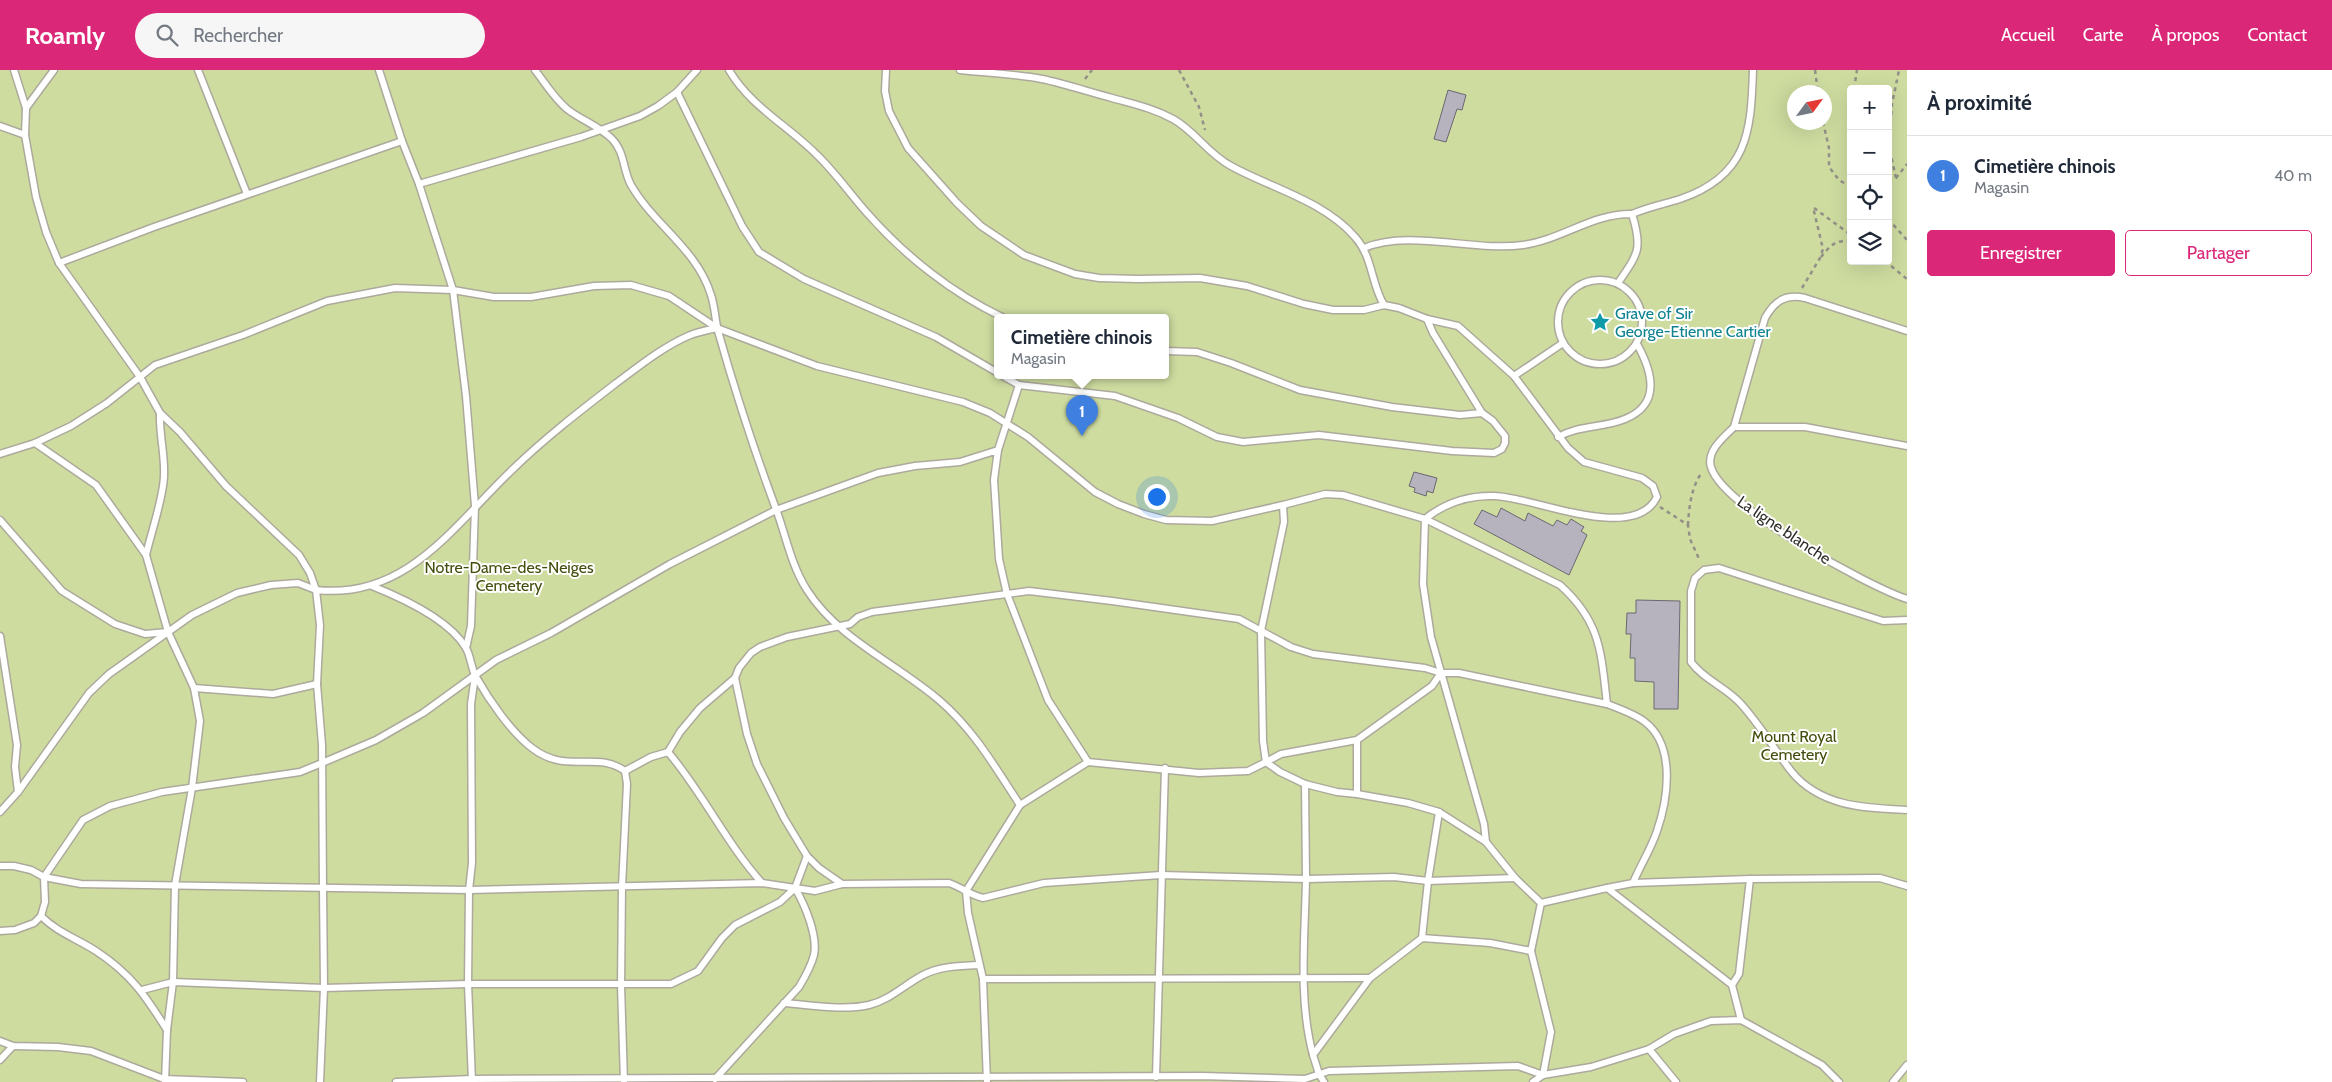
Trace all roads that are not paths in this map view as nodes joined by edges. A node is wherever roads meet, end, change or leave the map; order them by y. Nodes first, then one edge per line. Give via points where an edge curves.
1 (14, 70) edge
2 (54, 70) edge
3 (198, 70) edge
4 (379, 70) edge
5 (535, 70) edge
6 (697, 70) edge
7 (729, 70) edge
8 (886, 70) edge
9 (960, 70) edge
10 (1753, 70) edge
11 (677, 92) junction
12 (26, 108) junction
13 (0, 126) edge
14 (602, 130) junction
15 (25, 134) junction
16 (402, 141) junction
17 (419, 184) junction
18 (247, 194) junction
19 (1632, 214) junction
20 (1364, 248) junction
21 (59, 263) junction
22 (1618, 283) junction
23 (452, 290) junction
24 (1384, 305) junction
25 (996, 314) edge
26 (1427, 319) junction
27 (717, 328) junction
28 (1907, 331) edge
29 (1563, 343) junction
30 (1637, 344) junction
31 (1169, 351) edge
32 (994, 371) edge
33 (1514, 376) junction
34 (140, 377) junction
35 (1009, 379) edge
36 (1019, 385) junction
37 (160, 413) junction
38 (1482, 413) junction
39 (1007, 424) junction
40 (1734, 427) junction
41 (1558, 437) junction
42 (35, 443) junction
43 (1907, 446) edge
44 (998, 450) junction
45 (0, 454) edge
46 (1283, 505) junction
47 (475, 506) junction
48 (776, 510) junction
49 (1425, 519) junction
50 (0, 520) edge
51 (146, 555) junction
52 (372, 586) junction
53 (316, 590) junction
54 (1007, 594) junction
55 (1907, 599) edge
56 (1907, 620) edge
57 (841, 627) junction
58 (1261, 631) junction
59 (168, 632) junction
60 (0, 636) edge
61 (466, 648) junction
62 (1441, 673) junction
63 (475, 676) junction
64 (735, 678) junction
65 (0, 681) edge
66 (317, 684) junction
67 (8, 685) junction
68 (194, 688) junction
69 (1607, 704) junction
70 (1357, 740) junction
71 (668, 752) junction
72 (1088, 762) junction
73 (1266, 762) junction
74 (322, 763) junction
75 (1166, 768) junction
76 (625, 771) junction
77 (1305, 784) junction
78 (192, 788) junction
79 (18, 792) junction
80 (1356, 794) junction
81 (1020, 805) junction
82 (1907, 810) edge
83 (0, 812) edge
84 (1439, 812) junction
85 (1486, 842) junction
86 (807, 856) junction
87 (0, 866) edge
88 (1161, 874) junction
89 (44, 876) junction
90 (1515, 878) junction
91 (1306, 879) junction
92 (1750, 879) junction
93 (1428, 881) junction
94 (762, 883) junction
95 (1633, 883) junction
96 (842, 884) junction
97 (175, 885) junction
98 (1907, 886) edge
99 (622, 887) junction
100 (796, 888) junction
101 (1607, 888) junction
102 (324, 889) junction
103 (469, 890) junction
104 (966, 892) junction
105 (1541, 903) junction
106 (41, 916) junction
107 (0, 931) edge
108 (1422, 938) junction
109 (1531, 951) junction
110 (979, 965) junction
111 (1304, 977) junction
112 (1161, 978) junction
113 (1370, 978) junction
114 (983, 979) junction
115 (173, 982) junction
116 (468, 984) junction
117 (621, 985) junction
118 (1732, 985) junction
119 (324, 988) junction
120 (142, 990) junction
121 (784, 1003) junction
122 (1741, 1020) junction
123 (167, 1030) junction
124 (0, 1041) edge
125 (13, 1046) junction
126 (1649, 1049) junction
127 (1313, 1055) junction
128 (0, 1060) edge
129 (1907, 1065) edge
130 (1319, 1074) junction
131 (1543, 1075) junction
132 (1156, 1077) junction
133 (1203, 1079) edge
134 (165, 1080) edge
135 (472, 1080) edge
136 (716, 1080) edge
137 (987, 1080) edge
138 (624, 1081) edge
139 (243, 1082) edge
140 (320, 1082) edge
141 (396, 1082) edge
142 (1324, 1082) edge
143 (1532, 1082) edge
144 (1676, 1082) edge
145 (1839, 1082) edge
146 (1893, 1082) edge

1 - 12 lane
2 - 12 lane
3 - 18 lane
4 - 16 lane
5 - 14 lane via 566,108
6 - 11 lane
7 - 25 lane via 751,100 816,154 912,258
8 - 24 lane via 885,91 889,111 908,148 981,226 1024,255 1091,277 1200,278 1247,286 1333,310 1364,310
9 - 20 lane via 1042,79 1143,106 1174,119 1229,166 1324,212 1343,225
10 - 19 lane via 1752,110 1747,138 1733,163 1697,191
11 - 14 lane via 640,116
11 - 32 lane via 742,226 759,252 804,279 936,337
12 - 15 lane
13 - 15 lane
14 - 17 lane
14 - 27 lane via 621,152 630,184 687,250 700,271 711,295
15 - 21 lane via 36,197
16 - 17 lane
16 - 18 lane
17 - 23 lane
18 - 21 lane
19 - 20 lane via 1601,217 1543,242 1521,246 1492,248 1440,242 1378,242
19 - 22 lane via 1639,244 1635,258
20 - 24 lane
21 - 34 lane
22 - 29 lane via 1592,280 1569,293 1558,317
22 - 30 lane via 1639,303 1643,316
23 - 27 lane via 494,297 531,297 594,286 631,285 669,296
23 - 34 lane via 395,288 328,301 243,335 154,365
23 - 47 lane via 466,396
24 - 26 lane
26 - 33 lane via 1458,326
26 - 38 lane
27 - 39 lane via 817,366 963,402
27 - 47 lane via 689,336 655,355 567,421
27 - 48 lane via 748,434
28 - 40 lane via 1798,296 1779,299 1766,318
29 - 30 lane via 1576,356 1593,364 1618,361
29 - 33 lane
30 - 41 lane via 1647,362 1652,382 1649,399 1625,419 1570,430
31 - 38 lane via 1197,352 1300,390 1392,407 1460,415
33 - 41 lane
34 - 37 lane
34 - 42 lane via 71,426
35 - 36 lane
36 - 38 lane via 1115,396 1178,418 1218,437 1243,442 1319,435 1494,453 1505,444 1505,436
36 - 39 lane
37 - 51 lane via 164,478
37 - 53 lane via 226,486 299,555
39 - 44 lane
39 - 46 lane via 1028,437 1095,492 1158,518 1191,522 1212,520
40 - 43 lane via 1805,427
40 - 55 lane, La ligne blanche via 1712,450 1710,466 1734,497 1840,568 1890,594
41 - 49 lane via 1584,462 1642,478 1656,491 1655,502 1625,518 1600,518 1496,496 1470,497 1450,502
42 - 45 lane
42 - 51 lane via 96,485
44 - 48 lane via 960,462 878,473
44 - 54 lane via 994,480 998,559
46 - 49 lane via 1325,494 1342,495
46 - 58 lane via 1284,522
47 - 52 lane via 430,553 404,571
47 - 61 lane via 471,626
48 - 57 lane via 793,563 806,588 821,609
48 - 63 lane via 670,564 552,633 496,660
49 - 62 lane via 1423,584 1431,637
49 - 69 lane via 1560,585 1574,598 1598,637
50 - 59 lane via 62,591 115,624 145,634
51 - 59 lane
52 - 53 lane via 334,592
52 - 61 lane via 406,599 450,630
53 - 59 lane via 298,583 237,593 192,615
53 - 66 lane via 320,625
54 - 57 lane via 872,612
54 - 58 lane via 1029,591 1239,619
54 - 72 lane via 1048,700
56 - 82 lane via 1883,620 1719,568 1704,570 1695,578 1691,592 1691,662 1698,672 1734,696 1793,773 1806,786 1826,798 1848,805
57 - 64 lane via 787,636 760,647 751,652
57 - 81 lane via 907,674 961,720 983,747
58 - 62 lane via 1312,654 1425,668
58 - 73 lane
59 - 68 lane
59 - 79 lane via 109,674 89,693
60 - 67 lane
61 - 63 lane
62 - 69 lane via 1459,673
62 - 70 lane via 1432,686
62 - 85 lane via 1484,824
63 - 74 lane via 423,713 376,740
63 - 76 lane via 515,733 548,759 568,763 605,762 616,764
63 - 103 lane via 471,704 472,863
64 - 71 lane via 700,708
64 - 86 lane via 746,734 757,764
65 - 67 lane
66 - 68 lane via 273,694
66 - 74 lane
67 - 79 lane via 17,745
68 - 78 lane via 200,721
69 - 95 lane via 1646,722 1657,735 1663,751 1666,795 1657,832
70 - 73 lane via 1281,754
70 - 80 lane
71 - 76 lane
71 - 94 lane
72 - 75 lane
72 - 81 lane
73 - 75 lane via 1248,770 1227,773
73 - 77 lane
74 - 78 lane via 300,772
74 - 102 lane
75 - 88 lane
76 - 99 lane
77 - 80 lane
77 - 91 lane
78 - 89 lane via 162,792 110,806 83,820
78 - 97 lane
79 - 83 lane
80 - 84 lane
81 - 104 lane
84 - 85 lane
84 - 93 lane
85 - 90 lane
86 - 96 lane
86 - 100 lane
87 - 89 lane via 22,868
88 - 91 lane
88 - 104 lane via 1044,883 983,898
88 - 112 lane
89 - 97 lane via 81,884
89 - 106 lane via 45,902
90 - 93 lane
90 - 105 lane
91 - 93 lane
91 - 111 lane
92 - 95 lane
92 - 98 lane via 1880,878
92 - 118 lane via 1739,974
93 - 108 lane
94 - 99 lane
94 - 100 lane
95 - 101 lane
96 - 100 lane via 815,891
96 - 104 lane via 949,883
97 - 102 lane
97 - 115 lane
99 - 103 lane
99 - 117 lane
100 - 117 lane via 780,902 735,925 698,971 684,979 671,984
100 - 121 lane via 805,904 814,954 803,980
101 - 105 lane
101 - 118 lane
102 - 103 lane
102 - 119 lane
103 - 116 lane
104 - 110 lane
105 - 109 lane
106 - 107 lane via 34,923 15,930
106 - 120 lane via 54,929 75,938 122,969
108 - 109 lane via 1490,943
108 - 113 lane
109 - 131 lane via 1551,1032
110 - 114 lane
110 - 121 lane via 940,968 922,975 894,996 870,1005 847,1007
111 - 112 lane
111 - 113 lane
111 - 127 lane
112 - 114 lane
112 - 132 lane
113 - 127 lane
114 - 137 lane
115 - 119 lane
115 - 120 lane
115 - 123 lane
116 - 117 lane
116 - 119 lane
116 - 135 lane
117 - 138 lane
118 - 122 lane
119 - 140 lane
120 - 123 lane
121 - 136 lane
122 - 126 lane via 1711,1021 1674,1034
122 - 145 lane via 1822,1065
123 - 134 lane
124 - 125 lane
125 - 128 lane
125 - 134 lane via 92,1051
126 - 131 lane via 1591,1067
126 - 144 lane
127 - 130 lane
129 - 146 lane
130 - 131 lane via 1329,1071 1518,1066
130 - 133 lane via 1305,1079
130 - 142 lane
131 - 143 lane
132 - 133 lane
132 - 137 lane
134 - 139 lane
135 - 138 lane
135 - 141 lane
136 - 137 lane
136 - 138 lane

